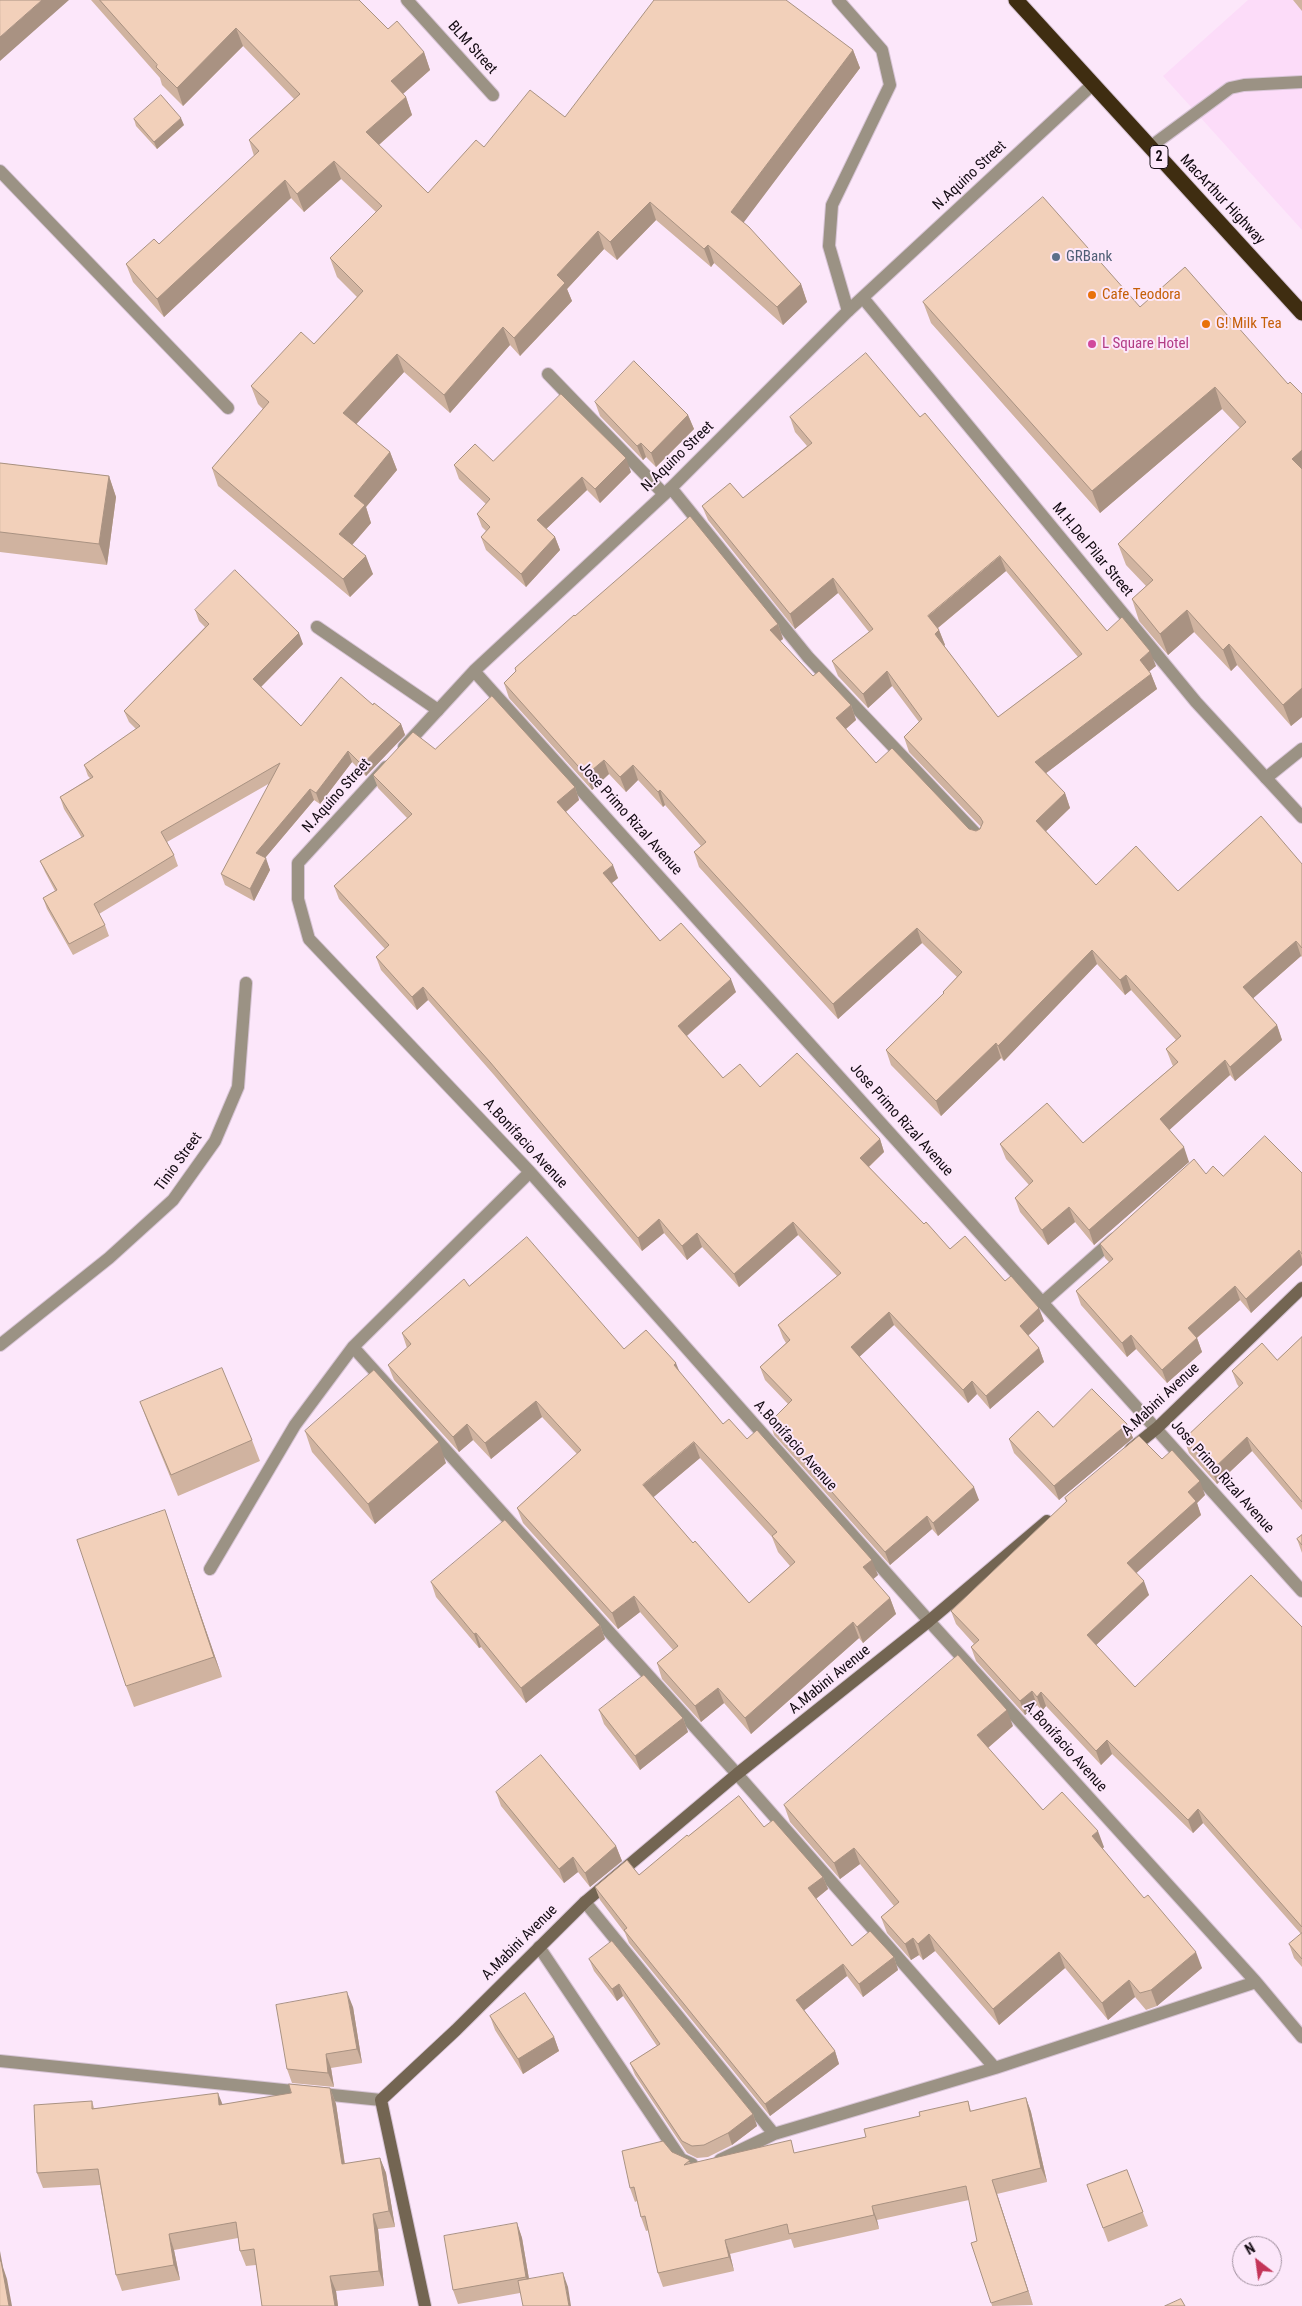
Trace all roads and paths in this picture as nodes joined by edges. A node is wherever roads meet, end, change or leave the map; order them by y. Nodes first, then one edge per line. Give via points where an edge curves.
1 (407, 0) edge
2 (838, 0) edge
3 (1016, 0) edge
4 (1302, 82) edge
5 (1092, 85) junction
6 (493, 95) dead end
7 (1150, 147) junction
8 (0, 172) edge
9 (862, 298) junction
10 (848, 311) junction
11 (1302, 313) edge
12 (548, 374) dead end
13 (228, 408) dead end
14 (667, 491) junction
15 (316, 627) dead end
16 (474, 671) junction
17 (438, 710) junction
18 (1302, 749) edge
19 (1266, 778) junction
20 (1302, 817) edge
21 (980, 838) edge
22 (298, 863) joint
23 (246, 983) dead end
24 (530, 1172) junction
25 (1125, 1229) edge
26 (1302, 1288) edge
27 (1044, 1302) junction
28 (0, 1345) edge
29 (353, 1346) junction
30 (1157, 1428) junction
31 (1119, 1460) edge
32 (1058, 1512) edge
33 (210, 1569) dead end
34 (1302, 1591) edge
35 (929, 1621) junction
36 (737, 1774) junction
37 (585, 1902) junction
38 (539, 1947) junction
39 (1256, 1982) junction
40 (1302, 2037) edge
41 (0, 2061) edge
42 (995, 2068) junction
43 (381, 2100) junction
44 (774, 2134) junction
45 (425, 2306) edge

1 - 6 street, BLM Street
2 - 10 street via 882,50 890,85 832,205 829,246
3 - 5 highway, MacArthur Highway / 2
4 - 7 street via 1244,84 1230,88
5 - 7 highway, MacArthur Highway / 2
5 - 9 street, N.Aquino Street
7 - 11 highway, MacArthur Highway / 2
8 - 13 street
9 - 10 street, N.Aquino Street
9 - 19 street, M.H.Del Pilar Street via 1196,702
10 - 14 street, N.Aquino Street
12 - 14 street
14 - 16 street, N.Aquino Street
14 - 21 street via 808,657
15 - 17 street
16 - 17 street, N.Aquino Street
16 - 27 street, Jose Primo Rizal Avenue
17 - 22 street, N.Aquino Street
18 - 19 street
19 - 20 street, M.H.Del Pilar Street
22 - 24 street, A.Bonifacio Avenue via 298,899 309,939
23 - 28 street, Tinio Street via 238,1087 215,1141 173,1200 109,1258
24 - 29 street
24 - 35 street, A.Bonifacio Avenue
25 - 27 street
26 - 30 street, A.Mabini Avenue
27 - 30 street, Jose Primo Rizal Avenue
29 - 33 street via 295,1425
29 - 36 street
30 - 31 street, A.Mabini Avenue
30 - 34 street, Jose Primo Rizal Avenue
32 - 35 street, A.Mabini Avenue
35 - 36 street, A.Mabini Avenue
35 - 39 street, A.Bonifacio Avenue
36 - 37 street, A.Mabini Avenue
36 - 42 street
37 - 38 street, A.Mabini Avenue
37 - 44 street
38 - 43 street, A.Mabini Avenue
38 - 44 street via 681,2159 696,2166 706,2166
39 - 40 street, A.Bonifacio Avenue
39 - 42 street
41 - 43 street
42 - 44 street
43 - 45 street

